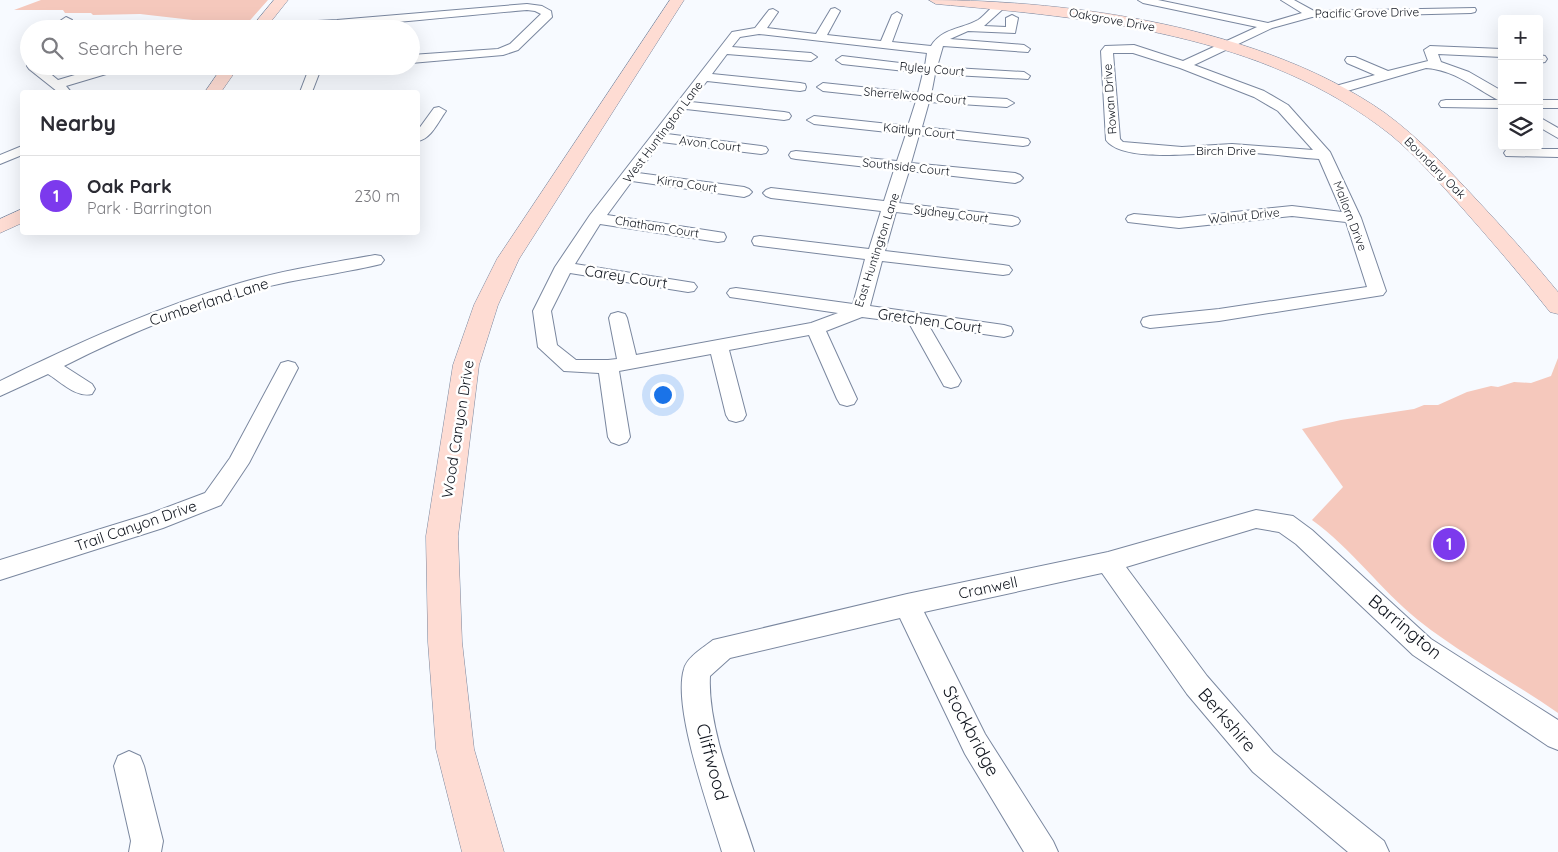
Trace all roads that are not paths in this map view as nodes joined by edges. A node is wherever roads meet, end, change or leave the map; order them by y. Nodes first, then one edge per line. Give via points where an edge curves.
1 (282, 0) edge
2 (677, 0) edge
3 (936, 0) edge
4 (1143, 0) edge
5 (1286, 0) edge
6 (1375, 0) edge
7 (1460, 0) edge
8 (1000, 6) junction
9 (835, 11) dead end
10 (773, 12) dead end
11 (1393, 12) junction
12 (1312, 14) junction
13 (897, 15) dead end
14 (1012, 18) dead end
15 (265, 20) edge
16 (396, 20) edge
17 (1268, 26) junction
18 (969, 28) junction
19 (759, 31) junction
20 (819, 38) junction
21 (885, 45) junction
22 (1226, 45) junction
23 (936, 46) junction
24 (1115, 48) joint
25 (1024, 49) dead end
26 (724, 50) junction
27 (1498, 52) edge
28 (811, 57) dead end
29 (420, 58) edge
30 (842, 60) dead end
31 (1351, 60) dead end
32 (1436, 64) junction
33 (1184, 65) junction
34 (930, 70) junction
35 (44, 75) edge
36 (96, 75) edge
37 (225, 75) edge
38 (313, 75) edge
39 (1387, 75) junction
40 (1024, 76) dead end
41 (706, 77) junction
42 (800, 87) dead end
43 (823, 87) dead end
44 (60, 89) edge
45 (214, 90) edge
46 (307, 90) edge
47 (1337, 90) junction
48 (1498, 95) edge
49 (924, 98) junction
50 (1007, 103) dead end
51 (1446, 104) dead end
52 (1498, 104) edge
53 (1543, 104) edge
54 (1558, 104) edge
55 (684, 105) junction
56 (439, 111) dead end
57 (784, 116) dead end
58 (814, 120) dead end
59 (1543, 124) edge
60 (914, 131) junction
61 (1558, 134) edge
62 (420, 135) edge
63 (658, 137) junction
64 (1023, 142) dead end
65 (1127, 148) joint
66 (761, 150) dead end
67 (20, 151) edge
68 (1511, 153) dead end
69 (1558, 153) edge
70 (796, 155) dead end
71 (1325, 155) junction
72 (0, 160) edge
73 (904, 166) junction
74 (630, 176) junction
75 (1015, 178) dead end
76 (744, 192) dead end
77 (771, 193) dead end
78 (890, 207) junction
79 (20, 216) edge
80 (596, 218) junction
81 (1353, 218) junction
82 (1134, 220) dead end
83 (1012, 221) dead end
84 (0, 226) edge
85 (718, 236) dead end
86 (760, 241) dead end
87 (875, 255) junction
88 (375, 260) dead end
89 (564, 267) junction
90 (1003, 270) dead end
91 (688, 287) dead end
92 (736, 293) dead end
93 (1558, 307) edge
94 (860, 311) junction
95 (618, 318) dead end
96 (915, 318) junction
97 (1150, 322) dead end
98 (815, 328) junction
99 (1004, 331) dead end
100 (718, 345) junction
101 (618, 364) junction
102 (49, 365) junction
103 (288, 368) dead end
104 (951, 381) dead end
105 (85, 389) dead end
106 (0, 390) edge
107 (847, 400) dead end
108 (736, 415) dead end
109 (619, 437) dead end
110 (1285, 523) joint
111 (1108, 562) junction
112 (0, 570) edge
113 (907, 605) junction
114 (697, 670) joint
115 (1558, 736) edge
116 (129, 766) dead end
117 (146, 852) edge
118 (483, 852) edge
119 (738, 852) edge
120 (1042, 852) edge
121 (1373, 852) edge

1 - 15 street
2 - 118 street, Wood Canyon Drive via 508,259 486,304 466,365 442,536 455,749
3 - 8 street, Oakgrove Drive
4 - 17 street
5 - 12 street
6 - 11 street
7 - 11 street, Pacific Grove Drive via 1471,10
8 - 18 street via 983,22
8 - 22 street, Oakgrove Drive via 1124,20
9 - 20 street
10 - 19 street
11 - 12 street, Pacific Grove Drive
12 - 17 street, Pacific Grove Drive
13 - 21 street
14 - 18 street via 1011,31
16 - 29 street via 527,7 546,13 546,17 514,47 499,52
17 - 22 street, Pacific Grove Drive
18 - 23 street via 950,34
19 - 20 street, West Huntington Lane
19 - 26 street, West Huntington Lane via 736,34
20 - 21 street, West Huntington Lane
21 - 23 street, West Huntington Lane
22 - 33 street, Pacific Grove Drive
22 - 47 street, Boundary Oak
23 - 25 street, West Huntington Lane
23 - 34 street, East Huntington Lane
24 - 33 street, Mallorn Drive via 1134,49
24 - 65 street, Rowan Drive via 1107,51 1113,140
26 - 28 street
26 - 41 street, West Huntington Lane
27 - 32 street via 1430,50
30 - 34 street, Ryley Court
31 - 39 street
32 - 39 street
32 - 48 street via 1464,74
33 - 71 street, Mallorn Drive via 1259,94 1283,108
34 - 40 street, Ryley Court
34 - 49 street, East Huntington Lane
35 - 44 street
36 - 44 street
37 - 45 street
38 - 46 street
39 - 47 street
41 - 42 street
41 - 55 street, West Huntington Lane
43 - 49 street, Sherrelwood Court
47 - 93 street, Boundary Oak via 1419,149 1515,254
49 - 50 street, Sherrelwood Court
49 - 60 street, East Huntington Lane
51 - 52 street
53 - 54 street
55 - 57 street
55 - 63 street, West Huntington Lane
56 - 62 street
58 - 60 street, Kaitlyn Court
59 - 61 street
60 - 64 street, Kaitlyn Court
60 - 73 street, East Huntington Lane
63 - 66 street, Avon Court
63 - 74 street, West Huntington Lane
65 - 71 street, Birch Drive via 1182,151 1232,148
67 - 72 street
68 - 69 street
70 - 73 street, Southside Court
71 - 81 street, Mallorn Drive
73 - 75 street, Southside Court
73 - 78 street, East Huntington Lane
74 - 76 street, Kirra Court
74 - 80 street, West Huntington Lane
77 - 78 street, Sydney Court
78 - 83 street, Sydney Court
78 - 87 street, East Huntington Lane
79 - 84 street
80 - 85 street, Chatham Court
80 - 89 street, West Huntington Lane
81 - 82 street, Walnut Drive via 1292,211 1179,223
81 - 97 street, Mallorn Drive via 1377,291
86 - 87 street
87 - 90 street
87 - 94 street, East Huntington Lane
88 - 102 street, Cumberland Lane via 248,286 123,331
89 - 91 street, Carey Court
89 - 101 street, West Huntington Lane via 542,311 548,347 570,366
92 - 94 street, Gretchen Court
94 - 96 street, Gretchen Court
94 - 98 street, East Huntington Lane
95 - 101 street
96 - 99 street, Gretchen Court
96 - 104 street
98 - 100 street, East Huntington Lane
98 - 107 street
100 - 101 street, East Huntington Lane
100 - 108 street
101 - 109 street
102 - 105 street
102 - 106 street, Cumberland Lane
103 - 112 street, Trail Canyon Drive via 238,463 213,500
110 - 111 street, Cranwell via 1256,519
110 - 115 street, Barrington via 1422,647
111 - 113 street, Cranwell
111 - 121 street, Berkshire via 1197,685 1263,762
113 - 114 street, Cranwell via 722,648
113 - 120 street, Stockbridge via 975,744
114 - 119 street, Cliffwood via 695,695 705,744
116 - 117 street via 147,841

